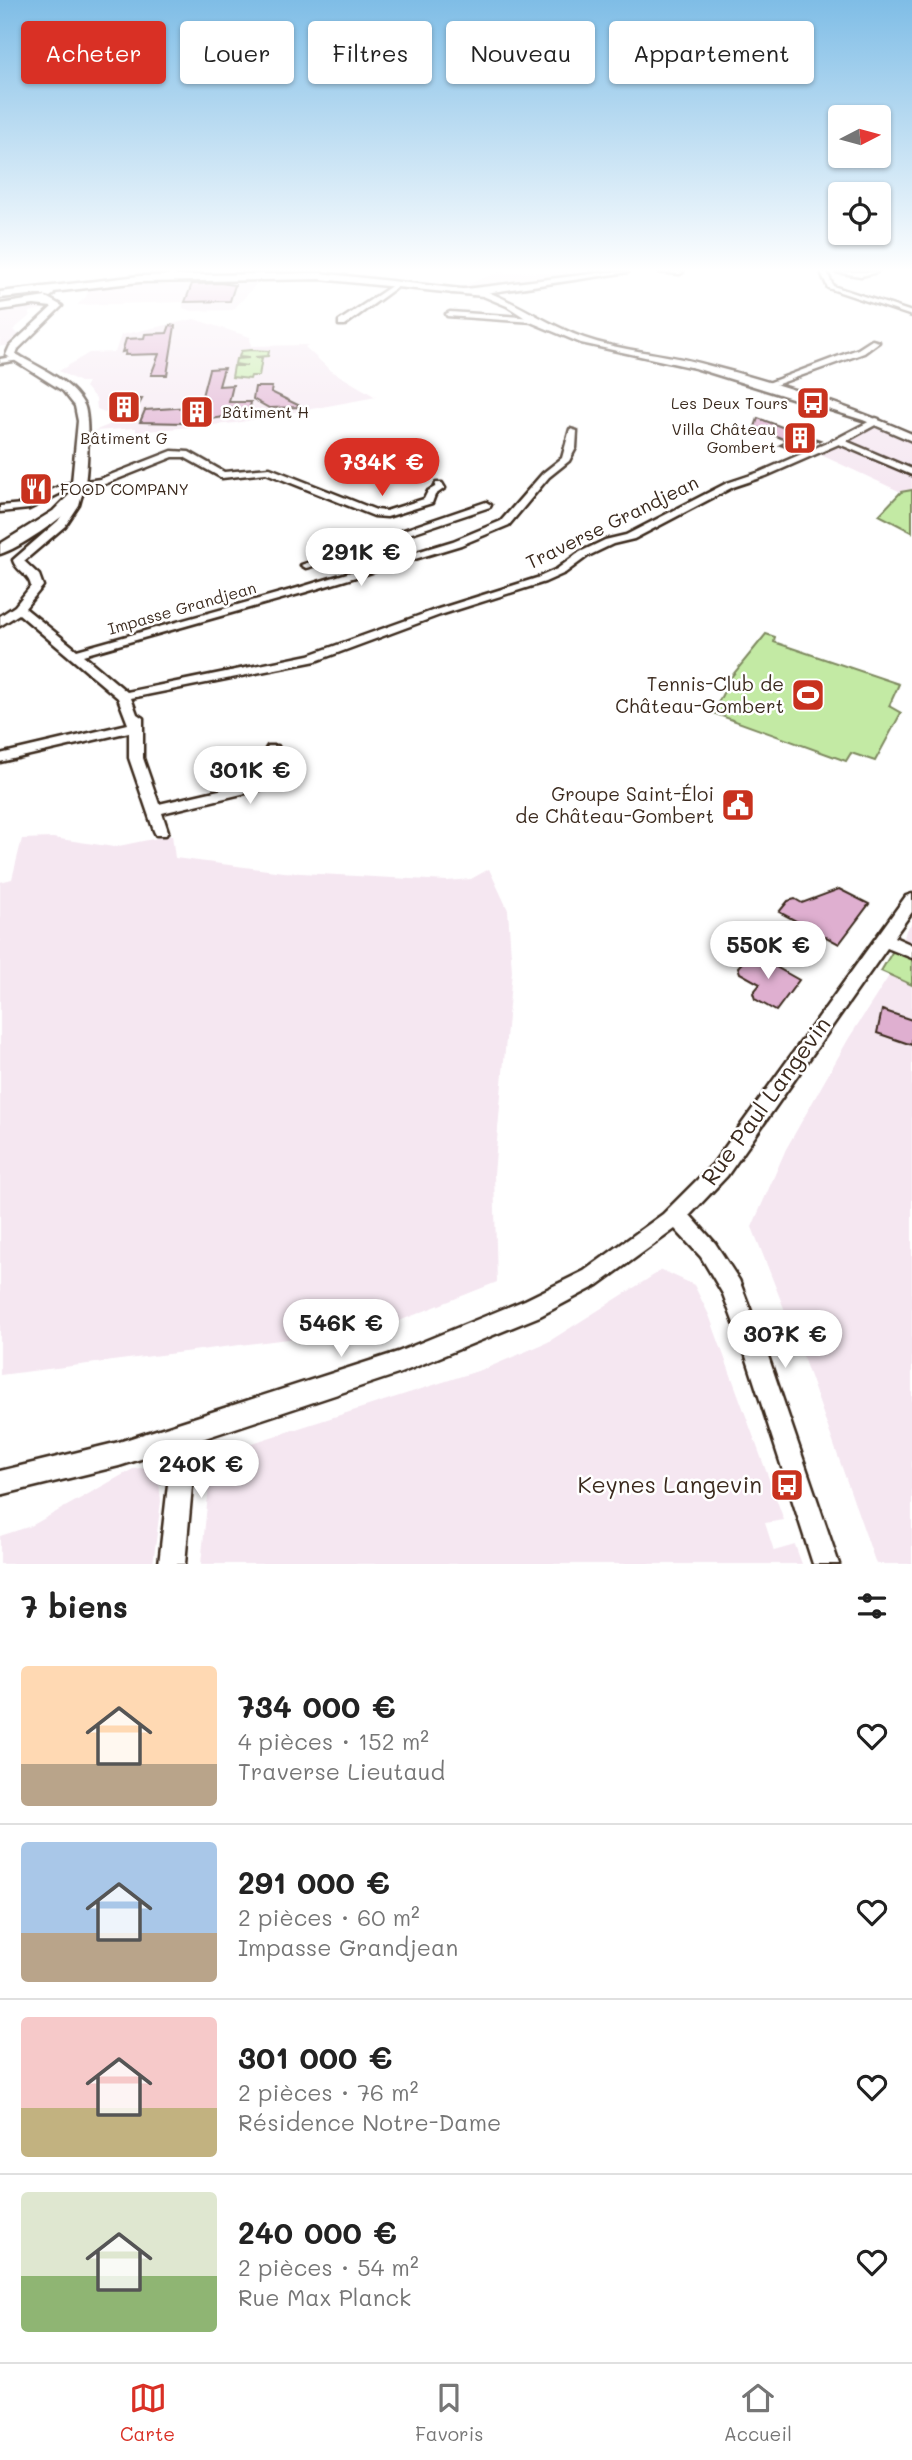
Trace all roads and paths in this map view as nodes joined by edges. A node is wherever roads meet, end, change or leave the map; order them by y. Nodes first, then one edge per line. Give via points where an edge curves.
1 (16, 345) edge
2 (23, 345) edge
3 (600, 345) edge
4 (870, 345) edge
5 (17, 358) junction
6 (0, 361) edge
7 (764, 386) junction
8 (876, 421) junction
9 (573, 431) dead end
10 (912, 438) edge
11 (839, 441) junction
12 (912, 472) edge
13 (439, 485) dead end
14 (78, 489) junction
15 (486, 505) dead end
16 (3, 511) edge
17 (403, 532) junction
18 (0, 550) edge
19 (428, 551) junction
20 (306, 565) dead end
21 (19, 608) junction
22 (0, 622) edge
23 (75, 654) junction
24 (140, 695) junction
25 (124, 696) junction
26 (135, 726) junction
27 (273, 748) dead end
28 (0, 758) edge
29 (156, 810) junction
30 (161, 831) dead end
31 (912, 900) edge
32 (883, 939) junction
33 (912, 952) edge
34 (676, 1214) junction
35 (185, 1432) junction
36 (0, 1483) edge
37 (172, 1564) edge
38 (826, 1564) edge

1 - 5 street via 11,355
2 - 5 street
3 - 7 street via 678,360
4 - 7 street
5 - 6 street
5 - 14 street via 66,389 80,406 84,421
7 - 8 street
8 - 10 street
8 - 11 street, Traverse Grandjean
9 - 19 street, Impasse Grandjean via 566,459 505,523
11 - 12 street
11 - 24 street, Traverse Grandjean via 730,485 651,527 584,554 541,580 312,658
13 - 14 street via 428,501 387,514 374,513 267,470 222,475 186,454 172,453
14 - 16 street via 66,486 25,507
14 - 18 street via 57,514
14 - 21 street via 75,505 64,521 19,559 37,580 34,592
15 - 17 street
17 - 19 street
17 - 20 street
19 - 23 street, Impasse Grandjean
21 - 22 street
21 - 23 street
23 - 25 street
24 - 25 street, Traverse Grandjean
24 - 26 street
25 - 26 street
26 - 28 street
26 - 29 street via 136,758
27 - 29 street via 279,768 277,778 266,784
29 - 30 street
31 - 32 street, Rue Paul Langevin
32 - 33 street
32 - 34 street, Rue Paul Langevin via 720,1170
34 - 35 street, Rue Paul Langevin via 591,1278 532,1308 398,1363
34 - 38 street via 708,1250 731,1288
35 - 36 street, Rue Paul Langevin via 119,1454
35 - 37 street

